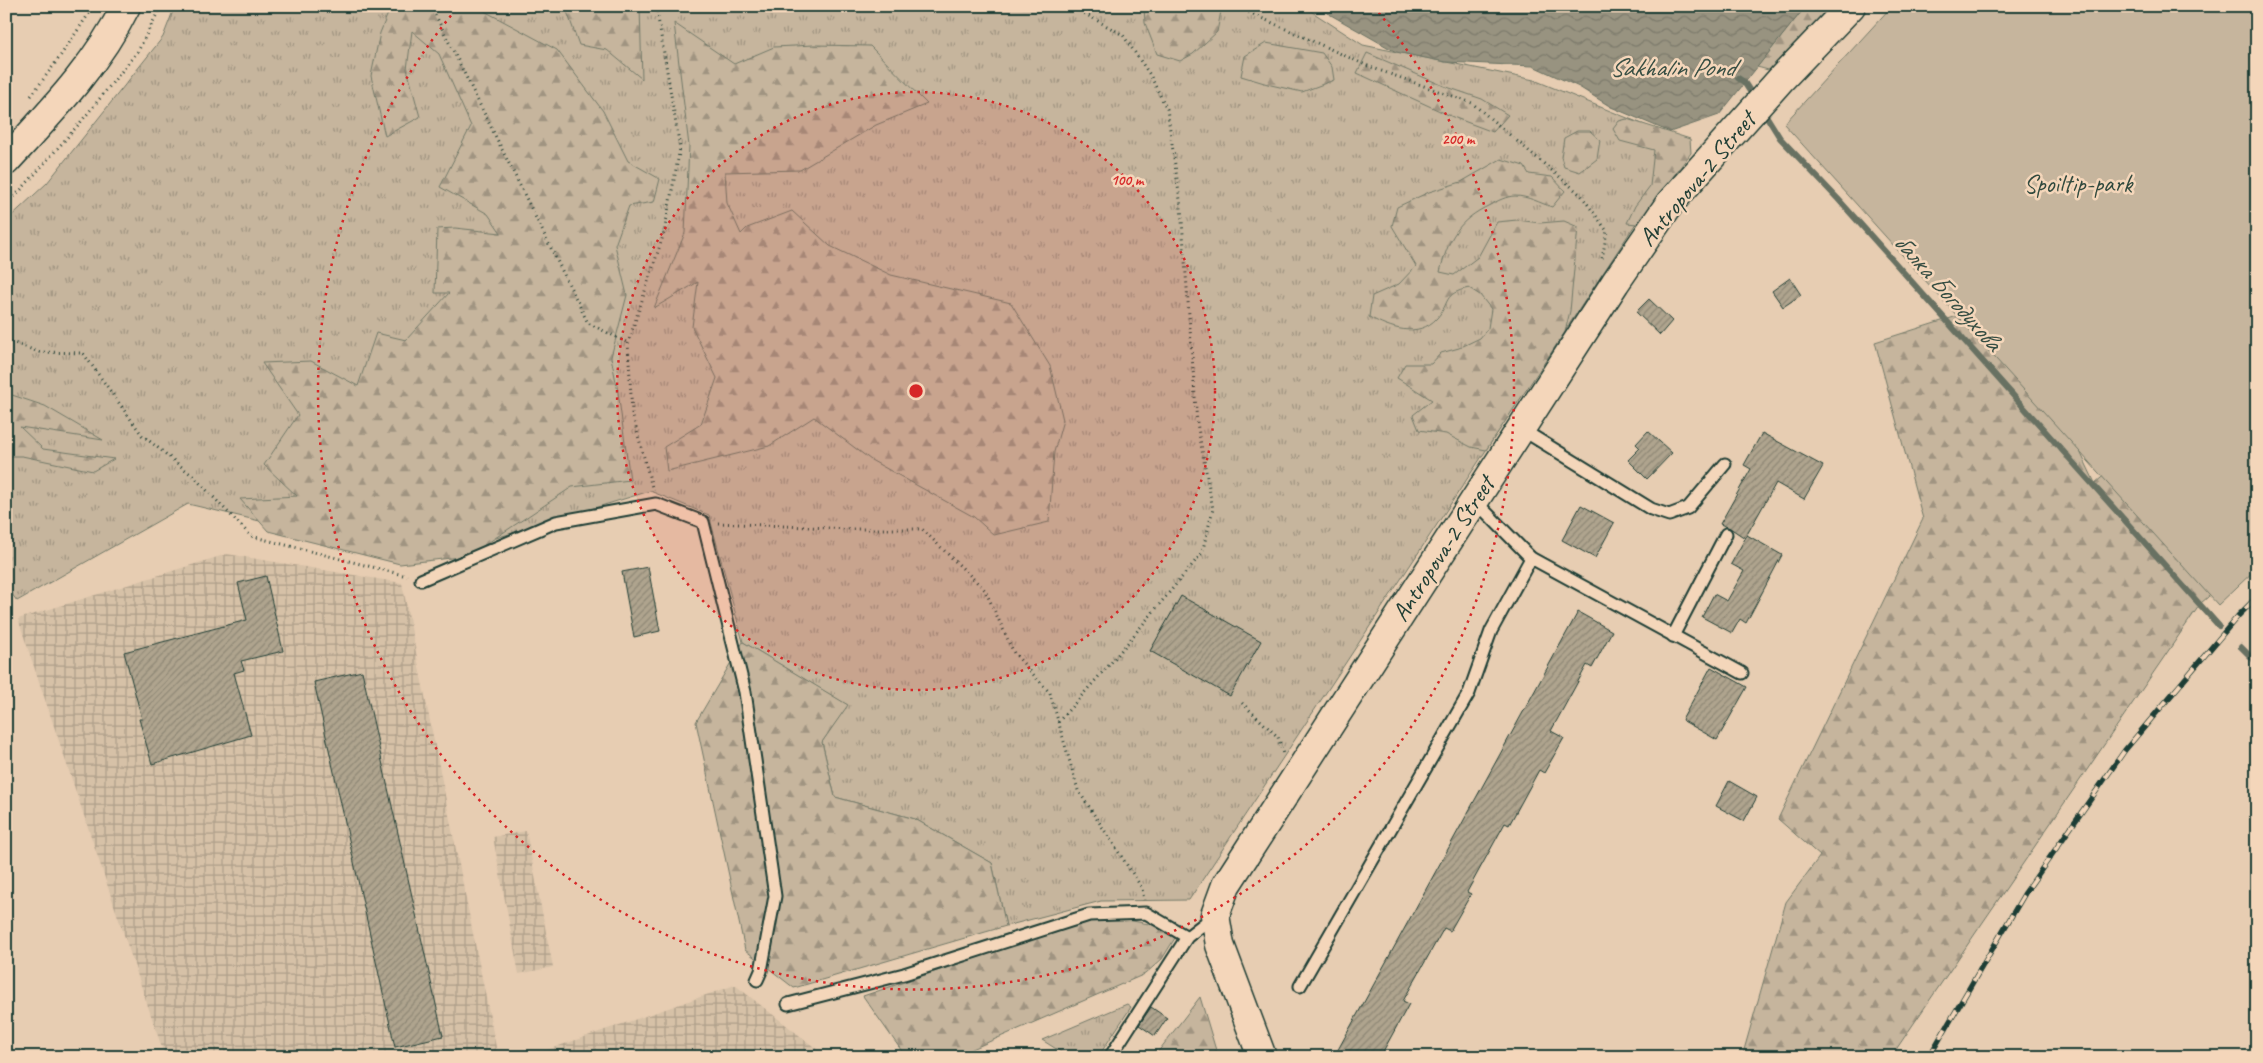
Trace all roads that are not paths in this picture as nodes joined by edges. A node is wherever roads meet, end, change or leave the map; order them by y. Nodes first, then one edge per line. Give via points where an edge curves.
1 (126, 6) edge
2 (1851, 6) edge
3 (6, 161) edge
4 (1521, 429) junction
5 (1725, 464) dead end
6 (1475, 501) junction
7 (1726, 534) dead end
8 (1531, 558) junction
9 (420, 580) road end
10 (1673, 636) junction
11 (1742, 673) dead end
12 (1215, 915) junction
13 (1187, 936) junction
14 (757, 980) dead end
15 (1300, 986) dead end
16 (788, 1004) dead end
17 (1110, 1057) edge
18 (1262, 1057) edge

1 - 3 street via 66,97
2 - 4 street, Antropova-2 Street via 1670,203
4 - 5 lane via 1651,509 1669,515 1688,508
4 - 6 street, Antropova-2 Street
6 - 8 lane
6 - 12 street, Antropova-2 Street via 1226,885
7 - 10 lane
8 - 10 lane
8 - 15 lane via 1491,631 1469,693
9 - 14 lane via 556,522 656,504 703,522 745,692 775,896
10 - 11 lane
12 - 13 lane
12 - 18 street, Antropova-2 Street via 1220,945
13 - 16 lane via 1146,913 1089,915 904,974
13 - 17 lane

